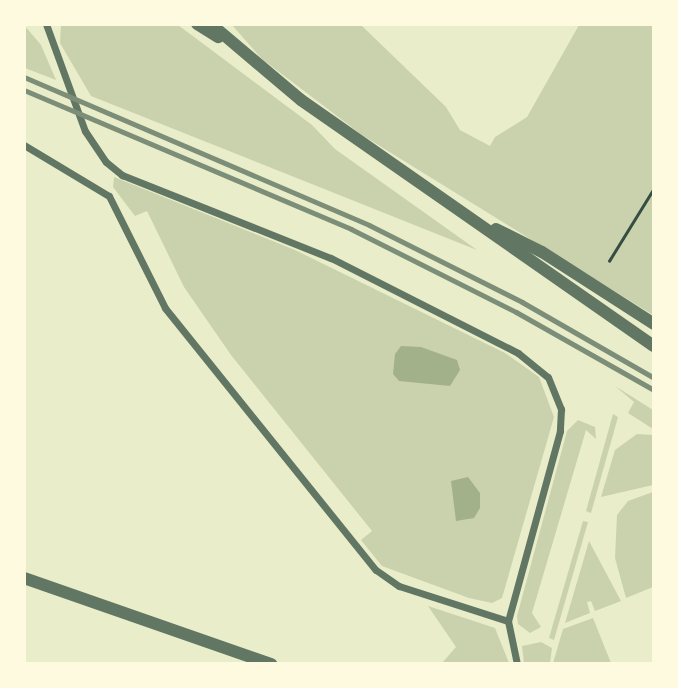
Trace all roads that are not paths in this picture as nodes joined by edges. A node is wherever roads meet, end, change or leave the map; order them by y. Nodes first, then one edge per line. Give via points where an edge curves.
1 (46, 24) edge
2 (197, 24) edge
3 (211, 24) edge
4 (231, 44) junction
5 (24, 145) edge
6 (474, 218) junction
7 (653, 324) edge
8 (653, 346) edge
9 (24, 578) edge
10 (508, 621) junction
11 (271, 663) edge
12 (517, 663) edge

1 - 10 street via 85,131 106,162 122,175 331,258 518,353 548,377 561,409 560,431
2 - 4 street
3 - 4 street
4 - 6 street via 361,144
5 - 10 street via 109,196 124,218 165,308 376,570 399,586
6 - 7 street via 542,252
6 - 8 street via 533,266
9 - 11 street
10 - 12 street

